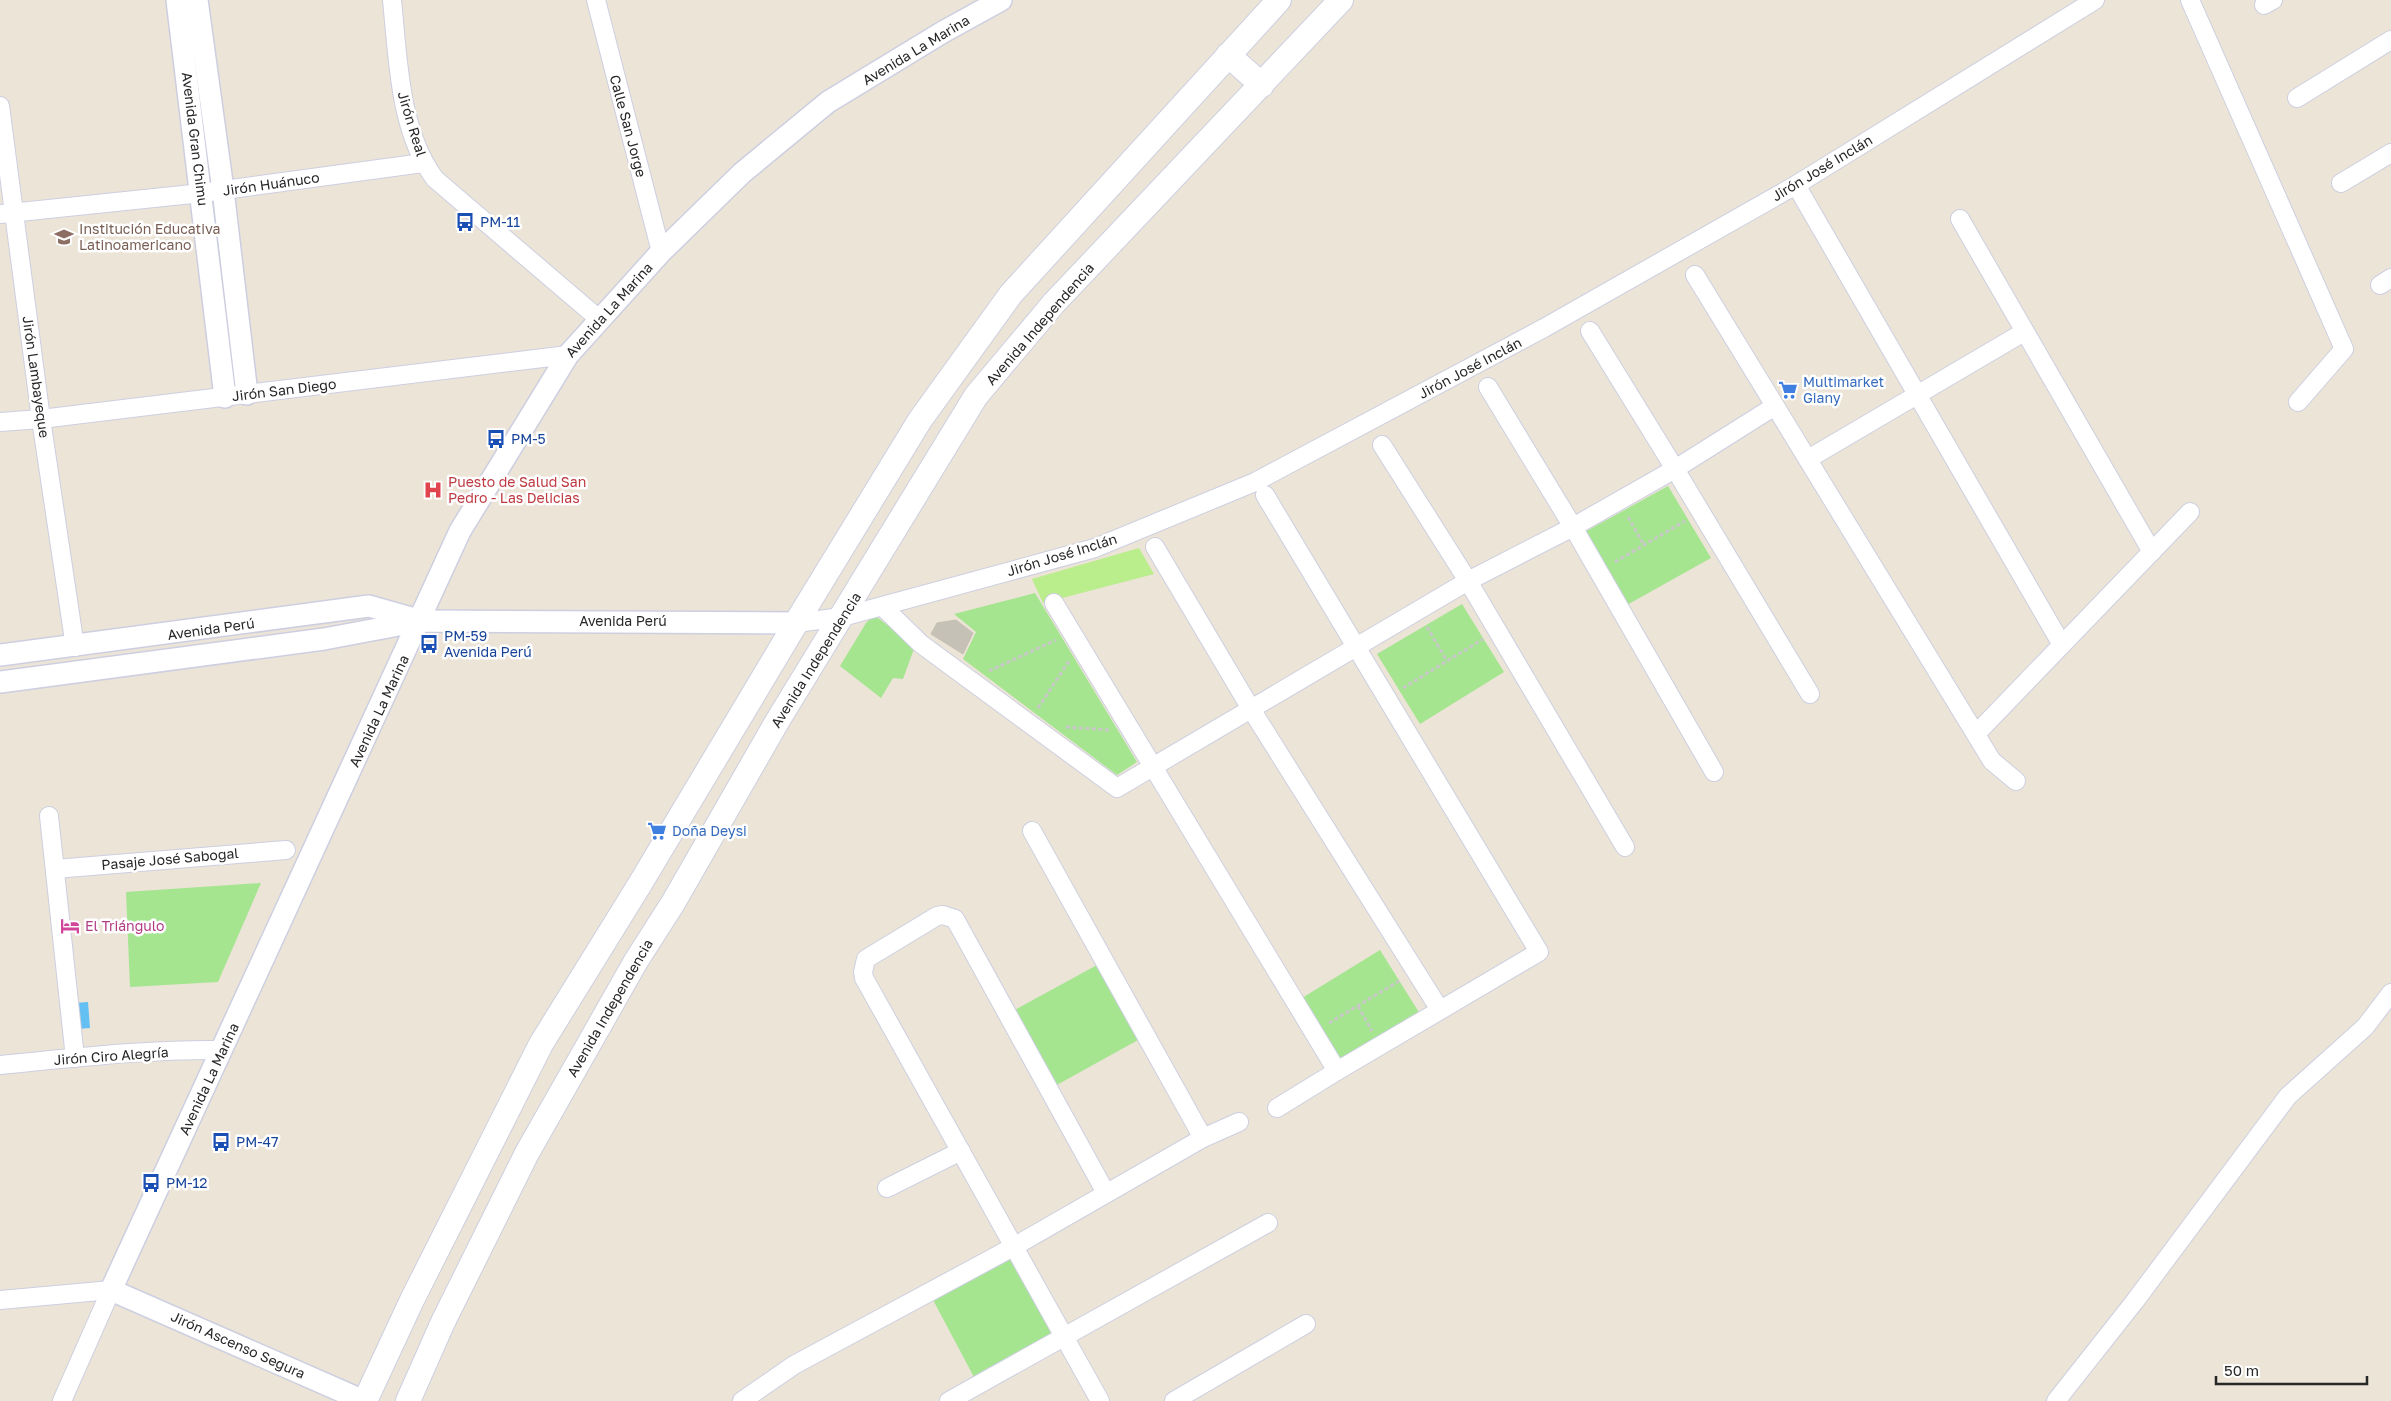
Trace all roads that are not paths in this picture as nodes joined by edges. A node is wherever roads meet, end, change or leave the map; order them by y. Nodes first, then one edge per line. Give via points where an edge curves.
1 (177, 0) edge
2 (198, 0) edge
3 (392, 0) edge
4 (596, 0) edge
5 (1001, 0) edge
6 (1279, 0) edge
7 (1341, 0) edge
8 (2095, 0) edge
9 (2190, 0) edge
10 (2391, 40) edge
11 (1228, 55) junction
12 (1262, 86) junction
13 (2297, 98) dead end
14 (0, 106) edge
15 (2391, 153) edge
16 (423, 163) junction
17 (2340, 183) dead end
18 (1796, 185) junction
19 (223, 190) junction
20 (202, 193) junction
21 (7, 213) edge
22 (1960, 220) dead end
23 (661, 252) junction
24 (1695, 275) dead end
25 (599, 319) junction
26 (1590, 331) dead end
27 (2024, 332) junction
28 (568, 355) junction
29 (1488, 387) dead end
30 (247, 394) junction
31 (1917, 395) junction
32 (225, 397) junction
33 (2298, 402) dead end
34 (1775, 406) junction
35 (41, 419) junction
36 (920, 420) junction
37 (0, 422) edge
38 (951, 438) junction
39 (1382, 445) dead end
40 (1808, 458) junction
41 (1675, 469) junction
42 (1265, 495) dead end
43 (2190, 512) dead end
44 (1573, 528) junction
45 (1155, 547) dead end
46 (2152, 552) junction
47 (1468, 581) junction
48 (1054, 603) dead end
49 (882, 606) junction
50 (842, 617) junction
51 (420, 621) junction
52 (796, 622) junction
53 (2062, 645) junction
54 (75, 647) junction
55 (1356, 647) junction
56 (9, 654) edge
57 (22, 679) junction
58 (0, 682) edge
59 (1810, 694) dead end
60 (1251, 710) junction
61 (1976, 734) junction
62 (1152, 767) junction
63 (1714, 772) dead end
64 (2016, 781) dead end
65 (49, 816) dead end
66 (1032, 831) dead end
67 (1625, 847) dead end
68 (286, 850) dead end
69 (54, 869) junction
70 (640, 884) junction
71 (674, 903) junction
72 (2391, 993) edge
73 (1440, 1010) junction
74 (222, 1050) junction
75 (75, 1058) junction
76 (0, 1065) edge
77 (1337, 1070) junction
78 (1277, 1108) dead end
79 (1239, 1122) dead end
80 (1203, 1138) junction
81 (961, 1151) junction
82 (483, 1156) junction
83 (516, 1172) junction
84 (887, 1188) dead end
85 (1106, 1193) junction
86 (1268, 1223) dead end
87 (443, 1239) junction
88 (1016, 1246) junction
89 (477, 1254) junction
90 (111, 1290) junction
91 (0, 1300) edge
92 (1306, 1324) dead end
93 (1066, 1338) junction
94 (62, 1401) edge
95 (365, 1401) edge
96 (408, 1401) edge
97 (742, 1401) edge
98 (950, 1401) edge
99 (1100, 1401) edge
100 (1174, 1401) edge
101 (2056, 1401) edge

1 - 20 street, Avenida Gran Chimu
2 - 19 street, Avenida Gran Chimu
3 - 16 street, Jirón Real via 400,85
4 - 23 street, Calle San Jorge
5 - 23 street, Avenida La Marina via 828,102 742,172
6 - 11 main road
7 - 12 main road, Avenida Independencia
8 - 18 street, Jirón José Inclán
9 - 33 street via 2344,349
10 - 13 street
11 - 12 main road
11 - 36 main road via 1011,294
12 - 38 main road, Avenida Independencia via 1054,303 976,396
14 - 21 street, Jirón Lambayeque
15 - 17 street
16 - 19 street, Jirón Huánuco
16 - 25 street, Jirón Real via 435,179
18 - 31 street
18 - 49 street, Jirón José Inclán via 1535,333 1255,482 1095,548
19 - 20 street, Jirón Huánuco
19 - 30 street, Avenida Gran Chimu
20 - 21 street, Jirón Huánuco
20 - 32 street, Avenida Gran Chimu
21 - 35 street, Jirón Lambayeque
22 - 27 street
23 - 25 street, Avenida La Marina
24 - 34 street
25 - 28 street, Avenida La Marina
26 - 41 street
27 - 31 street
27 - 46 street
28 - 30 street, Jirón San Diego
28 - 51 street, Avenida La Marina via 460,531
29 - 44 street
30 - 32 street, Jirón San Diego
31 - 40 street
31 - 53 street
32 - 35 street, Jirón San Diego
34 - 40 street
34 - 41 street
35 - 37 street, Jirón San Diego
35 - 54 street, Jirón Lambayeque
36 - 38 main road
36 - 52 main road
38 - 50 main road, Avenida Independencia
39 - 47 street
40 - 61 street
41 - 44 street
41 - 59 street
42 - 55 street
43 - 46 street
44 - 47 street
44 - 63 street
45 - 60 street
46 - 53 street
47 - 55 street
47 - 67 street
48 - 62 street
49 - 50 street, Jirón José Inclán
49 - 62 street via 922,644 1117,788
50 - 52 street, Jirón José Inclán
50 - 71 main road, Avenida Independencia via 778,720
51 - 52 street, Avenida Perú
51 - 54 street, Avenida Perú via 369,606
51 - 57 street, Avenida Perú via 324,639
51 - 74 street, Avenida La Marina
52 - 70 main road
53 - 61 street
54 - 56 street, Avenida Perú
55 - 60 street
55 - 73 street via 1539,952
56 - 57 street
57 - 58 street, Avenida Perú
60 - 62 street
60 - 73 street
61 - 64 street via 1992,761
62 - 77 street
65 - 69 street
66 - 80 street
68 - 69 street, Pasaje José Sabogal
69 - 75 street
70 - 71 main road
70 - 82 main road via 541,1044
71 - 83 main road, Avenida Independencia via 636,961
72 - 101 street via 2365,1027 2288,1096
73 - 77 street
74 - 75 street, Jirón Ciro Alegría
74 - 90 street, Avenida La Marina
75 - 76 street, Jirón Ciro Alegría
77 - 78 street
79 - 80 street
80 - 85 street
81 - 84 street
81 - 85 street via 863,972 866,959 871,955 943,915 959,924
81 - 88 street
82 - 83 main road
82 - 87 main road
83 - 89 main road, Avenida Independencia
85 - 88 street
86 - 93 street
87 - 89 main road
87 - 95 main road
88 - 93 street
88 - 97 street via 794,1365
89 - 96 main road, Avenida Independencia
90 - 91 street
90 - 94 street, Avenida La Marina
90 - 95 street, Jirón Ascenso Segura
92 - 100 street
93 - 98 street
93 - 99 street

